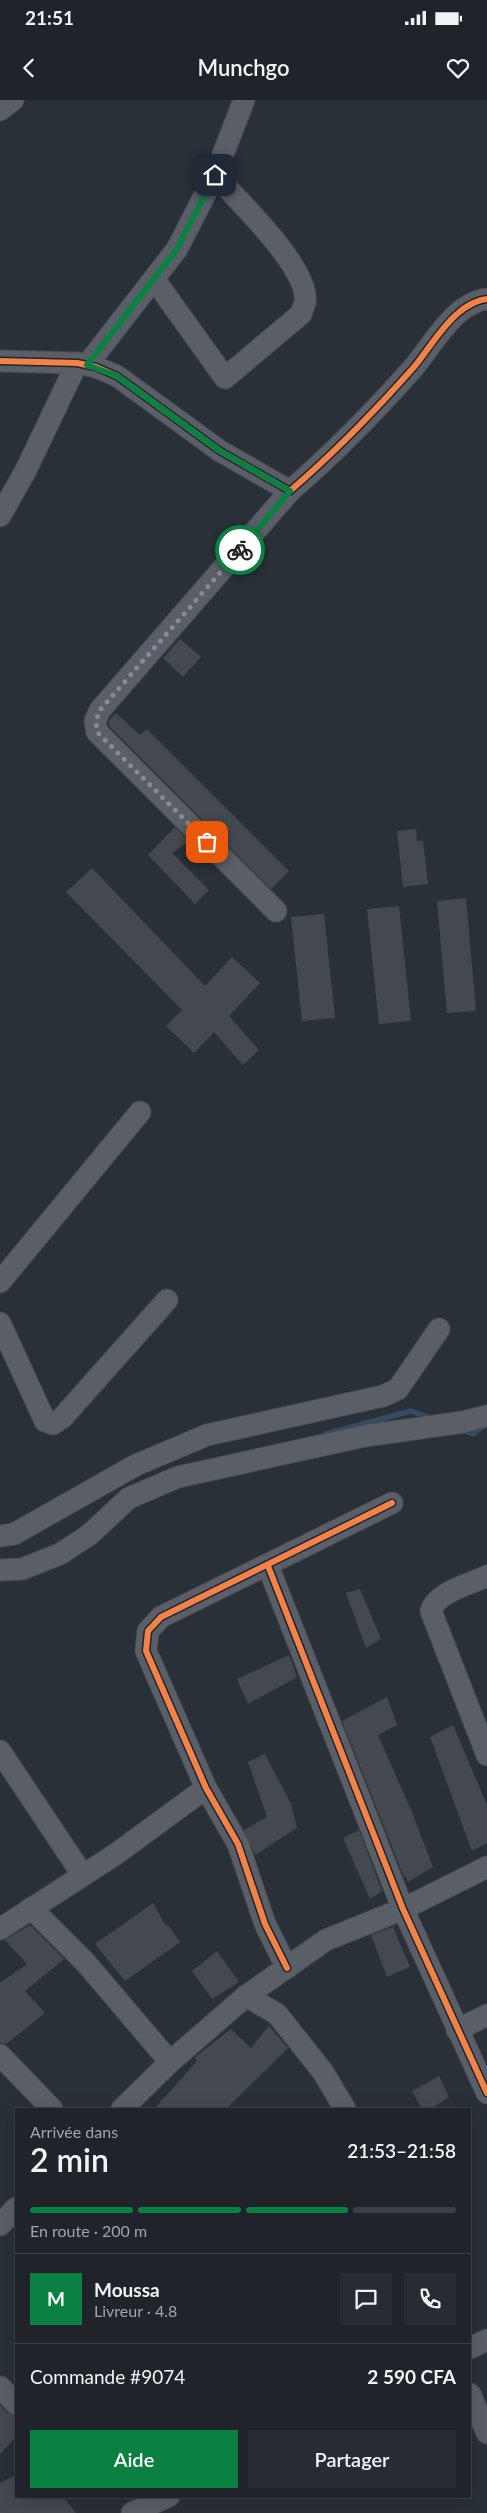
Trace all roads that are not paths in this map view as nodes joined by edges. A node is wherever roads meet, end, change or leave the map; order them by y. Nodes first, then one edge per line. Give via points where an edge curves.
1 (13, 100) edge
2 (244, 100) edge
3 (0, 110) edge
4 (215, 175) junction
5 (154, 279) junction
6 (487, 299) edge
7 (0, 361) edge
8 (82, 364) junction
9 (290, 491) junction
10 (0, 516) edge
11 (276, 911) dead end
12 (140, 1112) dead end
13 (0, 1282) edge
14 (167, 1300) dead end
15 (0, 1323) edge
16 (439, 1329) dead end
17 (487, 1416) edge
18 (392, 1503) dead end
19 (0, 1536) edge
20 (268, 1566) junction
21 (0, 1570) edge
22 (487, 1576) edge
23 (0, 1751) edge
24 (487, 1755) edge
25 (7, 1778) edge
26 (206, 1788) junction
27 (487, 1867) edge
28 (82, 1874) junction
29 (31, 1908) junction
30 (403, 1909) junction
31 (0, 1929) edge
32 (287, 1968) junction
33 (246, 1996) junction
34 (487, 2016) edge
35 (457, 2030) junction
36 (0, 2055) edge
37 (170, 2062) junction
38 (487, 2093) edge
39 (341, 2107) edge
40 (51, 2108) edge
41 (123, 2108) edge
42 (487, 2340) edge
43 (471, 2348) edge
44 (0, 2387) edge
45 (471, 2396) edge
46 (15, 2403) edge
47 (487, 2433) edge
48 (165, 2498) edge
49 (132, 2513) edge

1 - 3 street
2 - 4 street
4 - 5 street via 177,249
4 - 5 street via 288,257 304,289 305,302 301,314 225,378
5 - 8 street
6 - 9 street via 480,299 457,314 359,426
7 - 8 street
8 - 9 street via 117,376 220,451
8 - 10 street
9 - 11 street via 100,710 96,721 97,732
12 - 13 street
14 - 15 street via 62,1418 53,1424 45,1421
16 - 19 street via 398,1389 383,1396 207,1435 136,1465 14,1534
17 - 21 street via 365,1436 178,1477 129,1498 89,1535 60,1554 22,1569
18 - 20 street
20 - 26 street via 161,1617 148,1631 146,1651
20 - 30 street
22 - 24 street via 441,1597 431,1611
23 - 25 street
25 - 28 street
26 - 28 street via 116,1854
26 - 32 street via 238,1844 265,1924
27 - 30 street
28 - 29 street
29 - 31 street
29 - 37 street via 86,1963
30 - 32 street via 326,1940
30 - 35 street
32 - 33 street
33 - 37 street
33 - 39 street via 277,2014 323,2072
34 - 35 street
35 - 38 street
36 - 40 street
37 - 41 street
42 - 43 street
44 - 46 street
45 - 47 street
48 - 49 street

